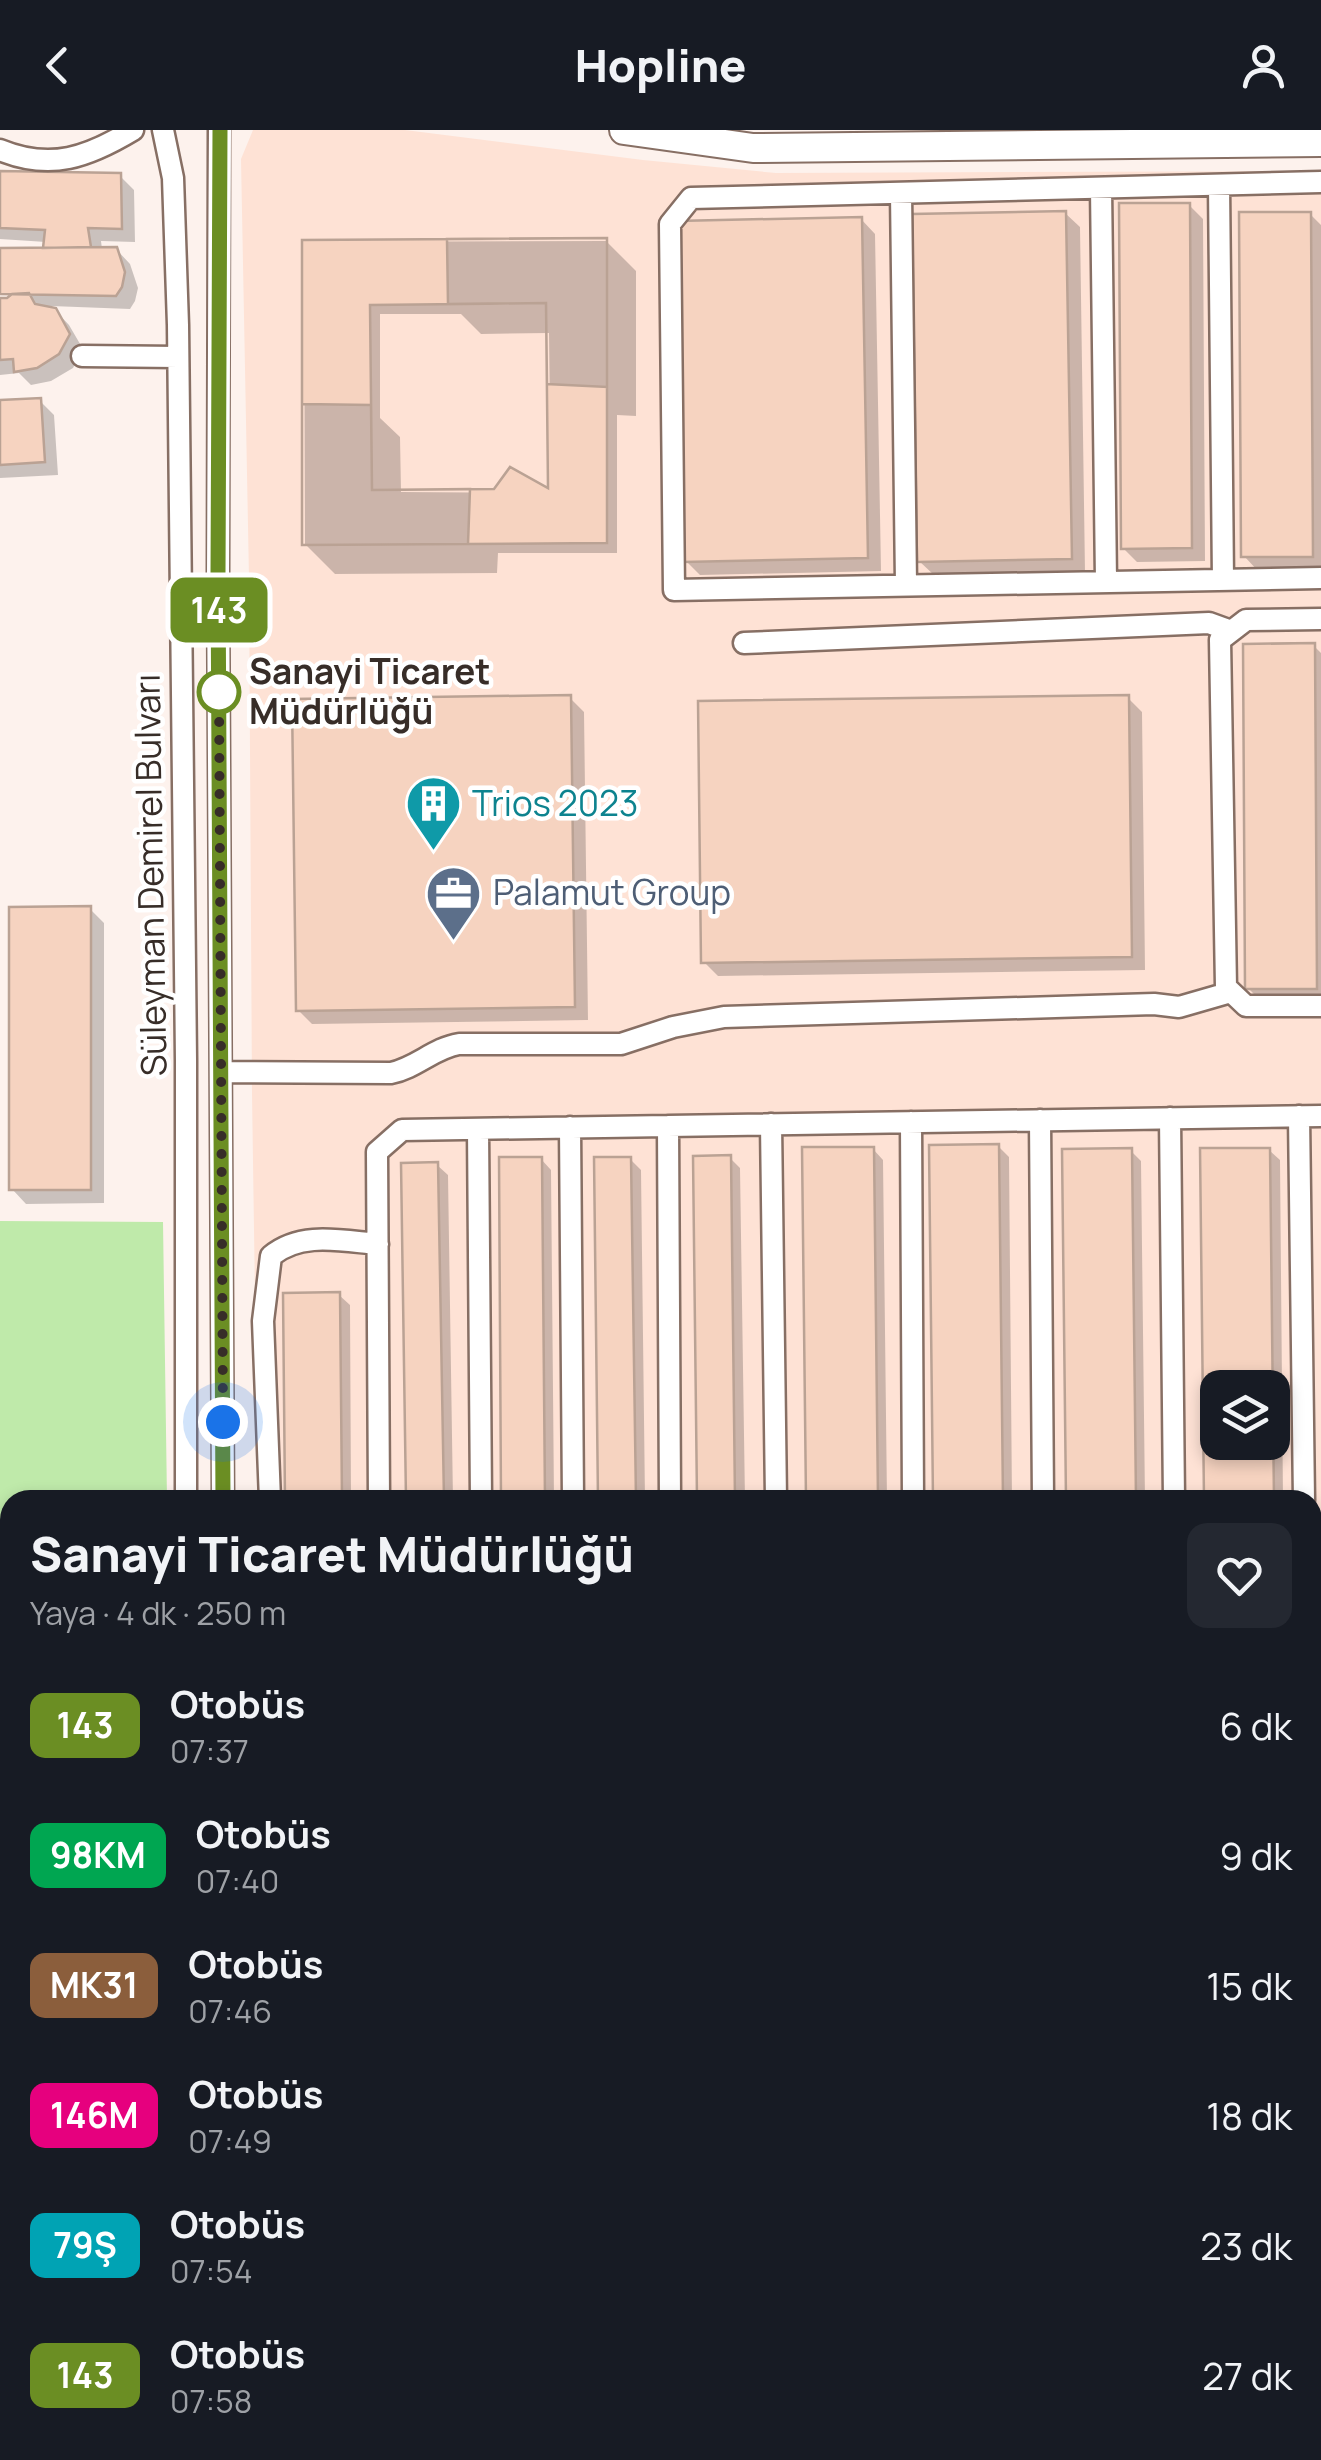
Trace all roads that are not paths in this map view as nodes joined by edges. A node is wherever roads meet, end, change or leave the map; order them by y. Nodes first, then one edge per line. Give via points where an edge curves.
1 (133, 130) edge
2 (163, 130) edge
3 (220, 130) edge
4 (624, 130) edge
5 (1321, 142) edge
6 (0, 150) edge
7 (1321, 182) edge
8 (1219, 185) junction
9 (1102, 188) junction
10 (900, 192) junction
11 (82, 356) dead end
12 (178, 357) junction
13 (1321, 578) edge
14 (1223, 580) junction
15 (1106, 582) junction
16 (906, 584) junction
17 (1321, 618) edge
18 (1231, 632) junction
19 (744, 643) dead end
20 (1232, 992) junction
21 (1321, 1006) edge
22 (221, 1072) junction
23 (1299, 1116) junction
24 (1321, 1116) edge
25 (1170, 1118) junction
26 (1040, 1120) junction
27 (911, 1122) junction
28 (772, 1124) junction
29 (668, 1126) junction
30 (570, 1127) junction
31 (478, 1128) junction
32 (378, 1244) junction
33 (186, 1490) edge
34 (223, 1490) edge
35 (270, 1490) edge
36 (379, 1490) edge
37 (481, 1490) edge
38 (574, 1490) edge
39 (670, 1490) edge
40 (776, 1490) edge
41 (914, 1490) edge
42 (1043, 1490) edge
43 (1174, 1490) edge
44 (1304, 1490) edge

1 - 6 street via 81,156 48,162
2 - 12 street, Süleyman Demirel Bulvarı via 174,178
3 - 22 street, Süleyman Demirel Bulvarı
4 - 5 main road via 753,148
7 - 8 street
8 - 9 street
8 - 14 street
9 - 10 street
9 - 15 street
10 - 16 street
10 - 16 street via 690,198 670,224 674,590
11 - 12 street
12 - 33 street, Süleyman Demirel Bulvarı
13 - 14 street
14 - 15 street
15 - 16 street
17 - 18 street via 1246,620
18 - 19 street via 1209,623
18 - 20 street via 1220,640 1226,987
20 - 21 street via 1246,1006
20 - 22 street via 1178,1007 724,1017 621,1044 459,1044 390,1073
22 - 34 street, Süleyman Demirel Bulvarı
23 - 24 street
23 - 25 street
23 - 44 street
25 - 26 street
25 - 43 street
26 - 27 street
26 - 42 street
27 - 28 street
27 - 41 street
28 - 29 street
28 - 40 street
29 - 30 street
29 - 39 street
30 - 31 street
30 - 38 street
31 - 32 street via 402,1130 377,1152
31 - 37 street
32 - 35 street via 307,1239 271,1256 263,1322
32 - 36 street

